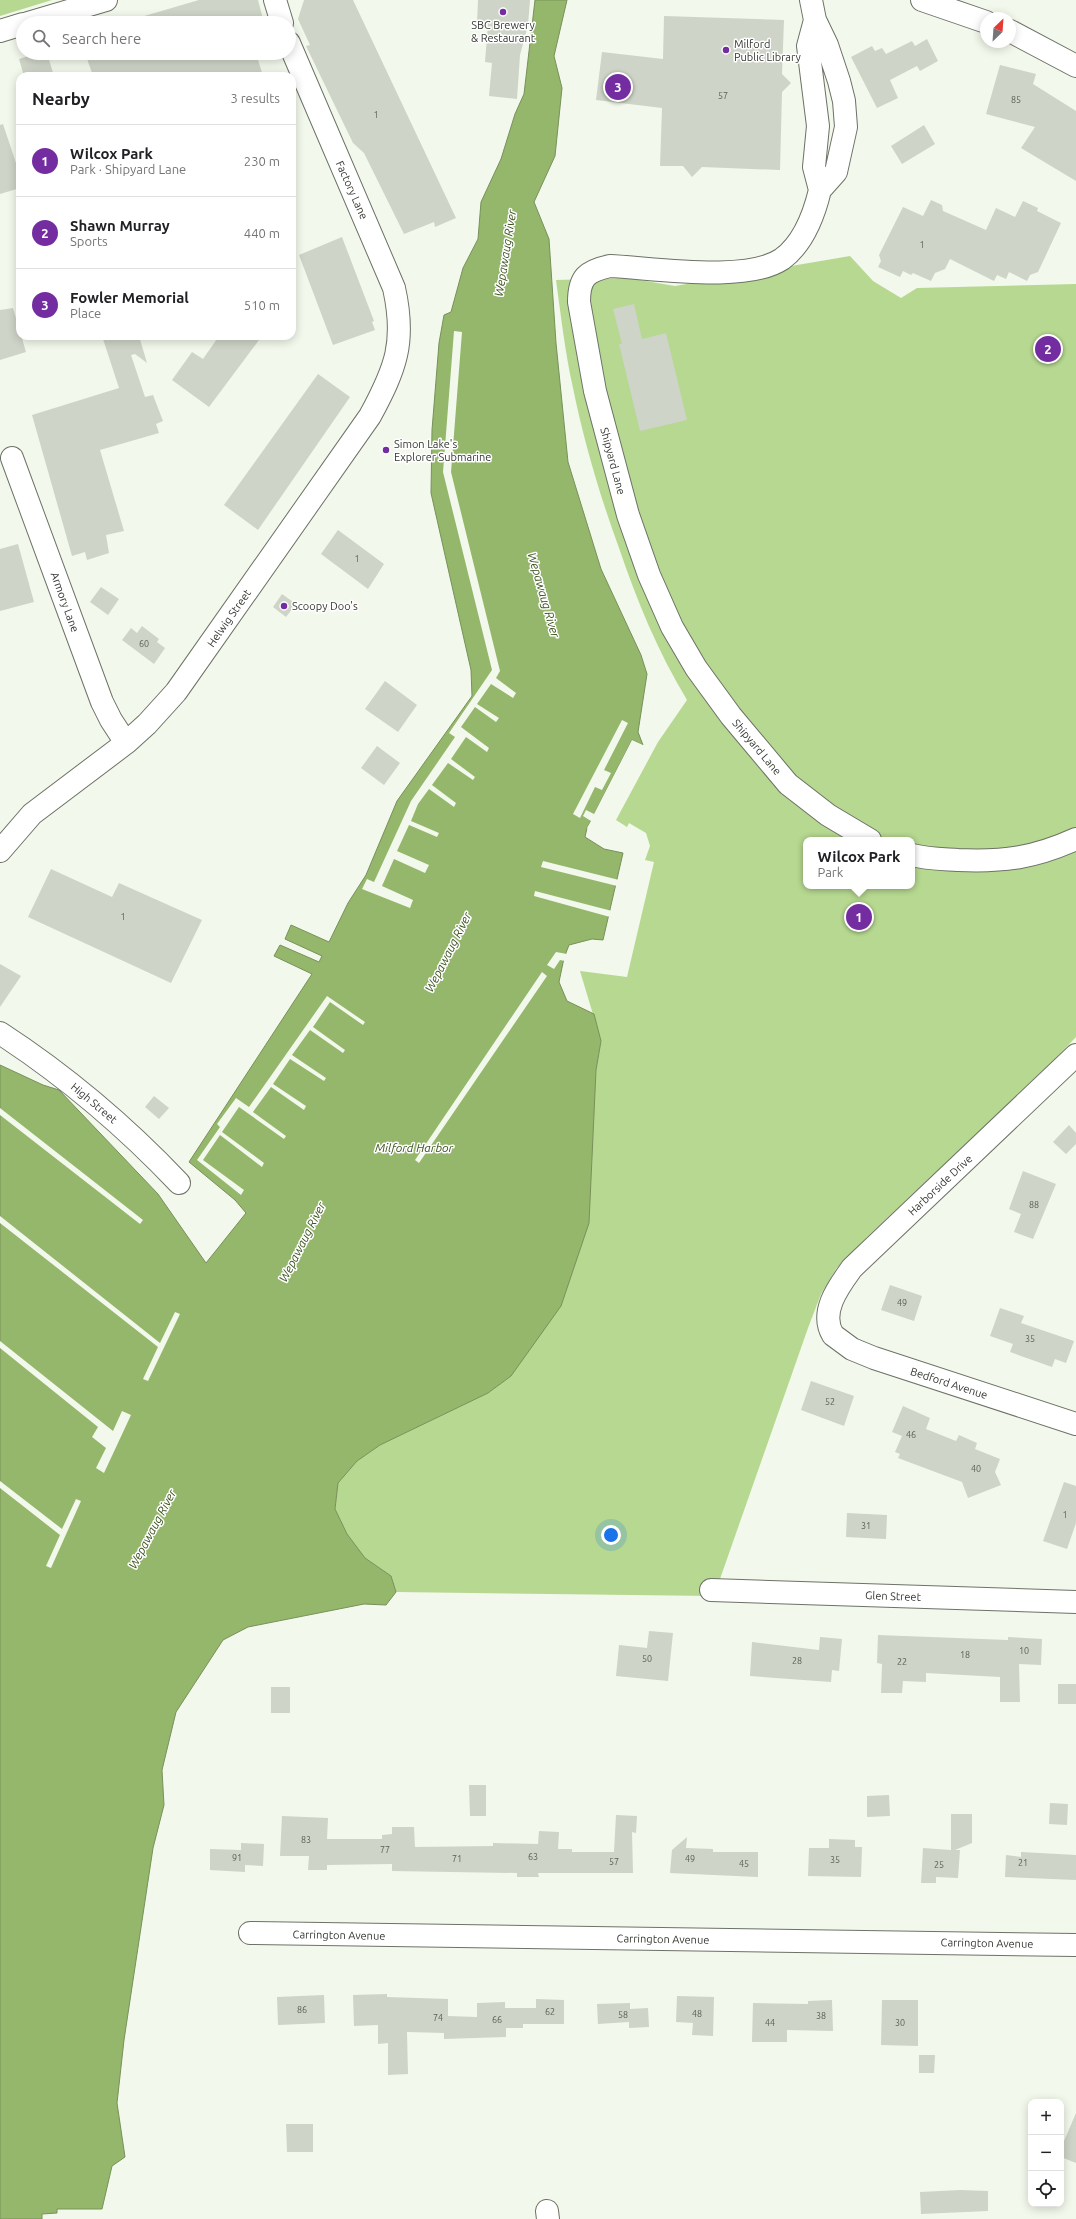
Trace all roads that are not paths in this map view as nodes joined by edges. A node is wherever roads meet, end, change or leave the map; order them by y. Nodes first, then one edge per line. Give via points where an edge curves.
1 (106, 0) edge
2 (275, 0) edge
3 (922, 0) edge
4 (813, 10) edge
5 (52, 16) edge
6 (280, 16) edge
7 (980, 20) edge
8 (16, 26) edge
9 (0, 31) edge
10 (1016, 34) edge
11 (296, 59) edge
12 (1076, 66) edge
13 (400, 340) joint
14 (12, 458) dead end
15 (126, 743) junction
16 (865, 837) edge
17 (1076, 839) edge
18 (0, 851) edge
19 (915, 855) edge
20 (0, 1034) edge
21 (1076, 1055) edge
22 (179, 1183) dead end
23 (830, 1329) joint
24 (1076, 1424) edge
25 (711, 1590) dead end
26 (1076, 1602) edge
27 (250, 1933) dead end
28 (1076, 1944) edge

1 - 5 street
2 - 6 street
3 - 7 street
4 - 16 street, Shipyard Lane via 808,46 818,126 814,167 820,190 802,238 787,254 770,266 757,270 722,272 610,266 594,269 584,277 579,289 585,343 610,453 628,515 660,601 696,668 731,716 788,784 828,815
8 - 9 street
10 - 12 street
11 - 13 street, Factory Lane via 394,288 399,313
13 - 15 street, Helwig Street via 393,367 370,416 197,664 162,708
14 - 15 street, Armory Lane via 102,702
15 - 18 street, Helwig Street via 32,814
17 - 19 street via 1013,860 941,859
20 - 22 street, High Street via 58,1073 99,1106 143,1144
21 - 23 street, Harborside Drive via 852,1268 838,1288 829,1308
23 - 24 street, Bedford Avenue via 839,1341 874,1358
25 - 26 street, Glen Street
27 - 28 street, Carrington Avenue

